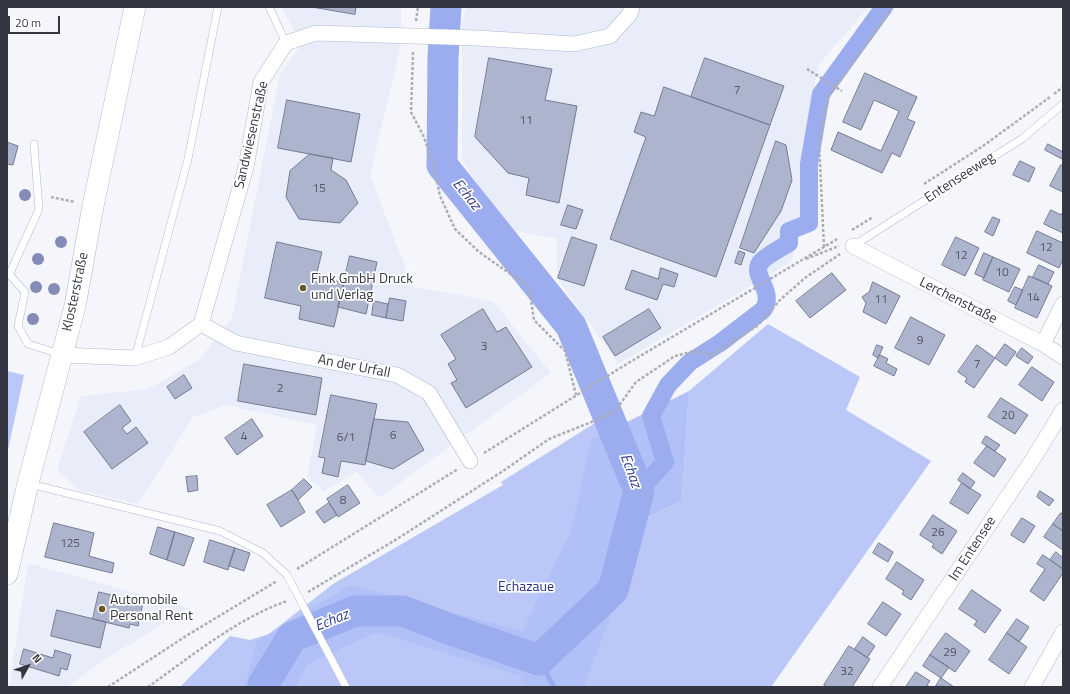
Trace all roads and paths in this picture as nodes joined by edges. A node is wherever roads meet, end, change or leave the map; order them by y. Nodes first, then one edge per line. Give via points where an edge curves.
1 (135, 7) edge
2 (218, 7) edge
3 (269, 7) edge
4 (418, 7) edge
5 (632, 7) edge
6 (892, 7) edge
7 (418, 37) junction
8 (286, 43) junction
9 (807, 69) dead end
10 (834, 85) junction
11 (1063, 87) edge
12 (842, 91) dead end
13 (1063, 104) edge
14 (34, 144) dead end
15 (923, 185) dead end
16 (38, 194) junction
17 (93, 206) junction
18 (880, 213) dead end
19 (847, 233) dead end
20 (841, 236) dead end
21 (853, 246) junction
22 (824, 247) junction
23 (798, 262) junction
24 (8, 273) edge
25 (1063, 304) edge
26 (201, 324) junction
27 (1043, 344) junction
28 (62, 355) junction
29 (1063, 357) edge
30 (135, 358) junction
31 (576, 395) junction
32 (1063, 410) edge
33 (470, 461) junction
34 (28, 483) junction
35 (7, 574) edge
36 (287, 575) junction
37 (298, 597) junction
38 (1063, 632) edge
39 (108, 687) edge
40 (148, 687) edge
41 (346, 687) edge
42 (880, 687) edge
43 (1032, 687) edge

1 - 17 main road, Klosterstraße
2 - 30 lane via 188,159
3 - 8 lane
4 - 7 path
5 - 7 street via 630,14 610,36 574,44
6 - 10 path
7 - 8 street via 316,33
7 - 31 path via 410,112 426,142 440,196 455,229 479,252 529,287 534,320 565,351
8 - 26 street, Sandwiesenstraße via 261,82 246,167
9 - 10 path
10 - 12 path
10 - 22 path via 829,96 819,142
11 - 15 path via 983,146
13 - 21 lane, Entenseeweg via 1023,138
14 - 16 lane
16 - 17 path
16 - 24 lane via 39,209
17 - 28 main road, Klosterstraße via 78,292
18 - 19 path
20 - 22 path
21 - 23 path via 840,245
21 - 27 street, Lerchenstraße
21 - 37 path via 805,278 781,299 757,326 711,356 694,351 675,356 636,382 615,411 599,420 549,439 391,543
22 - 23 path
23 - 31 path
24 - 28 lane via 24,292 18,326 28,344
25 - 27 street
26 - 30 street via 169,347
26 - 33 street, An der Urfall via 236,344 397,375 429,393
27 - 29 street, Lerchenstraße
28 - 30 street
28 - 34 main road, Klosterstraße
31 - 33 path
32 - 42 street, Im Entensee
33 - 36 path
34 - 35 main road, Klosterstraße
34 - 36 lane via 220,531 264,553
36 - 37 lane
36 - 39 path
37 - 40 path via 247,620
37 - 41 lane
38 - 43 street

